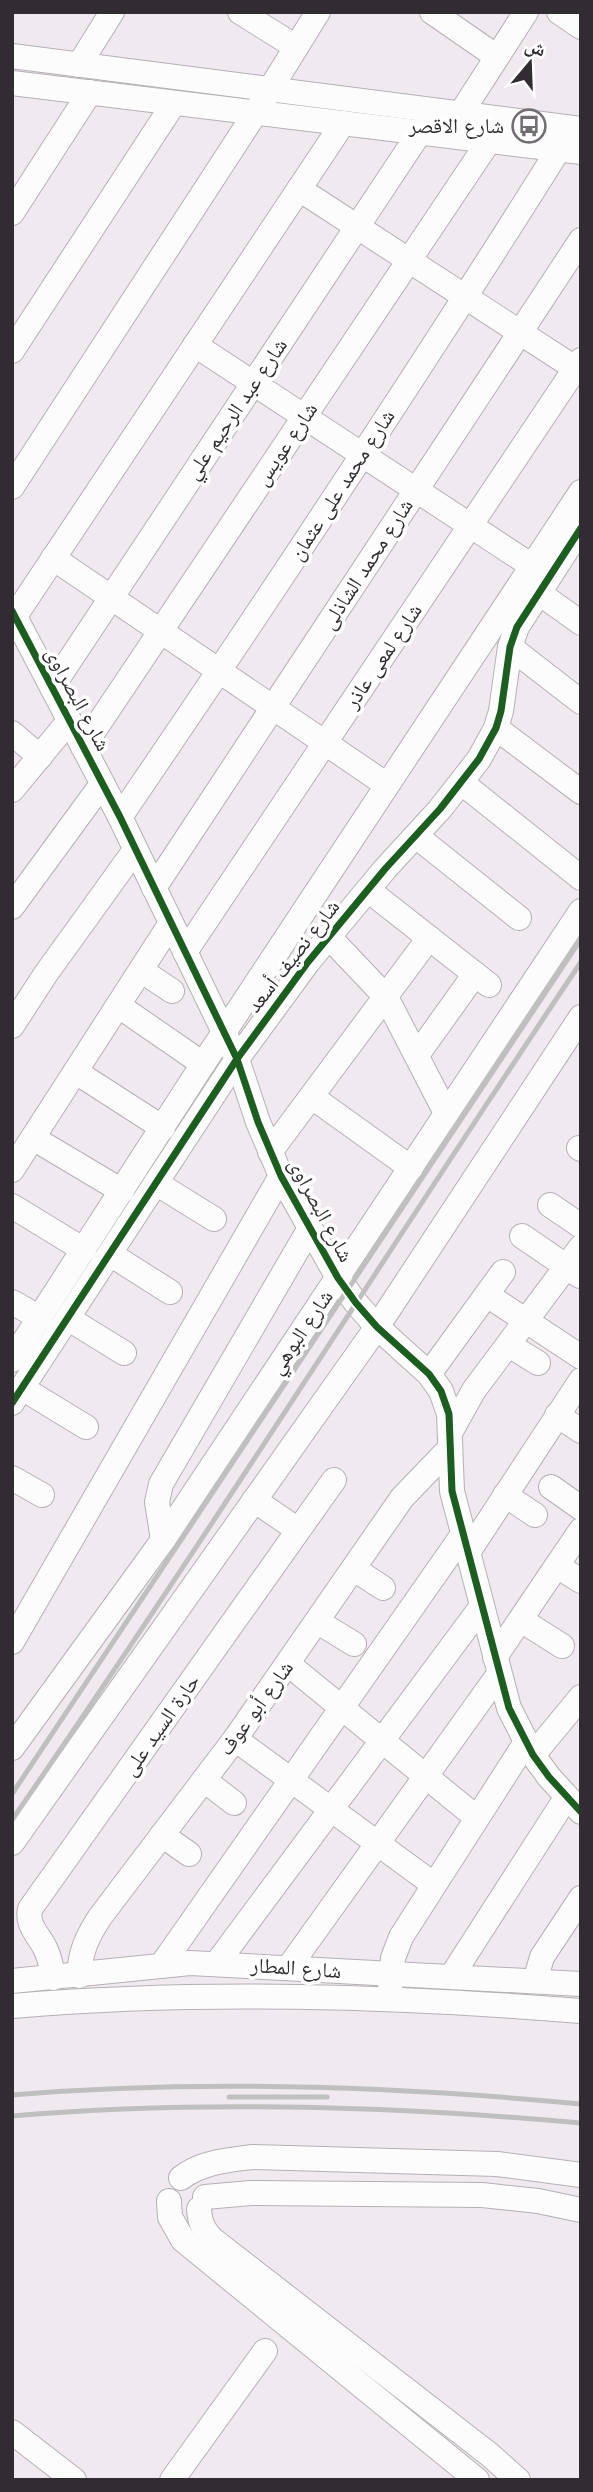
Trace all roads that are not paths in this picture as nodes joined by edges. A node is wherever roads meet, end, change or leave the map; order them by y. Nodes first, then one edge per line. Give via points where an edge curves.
1 (240, 12) edge
2 (318, 12) edge
3 (432, 12) edge
4 (526, 12) edge
5 (559, 12) edge
6 (104, 15) edge
7 (581, 27) edge
8 (296, 47) junction
9 (19, 57) edge
10 (497, 57) junction
11 (79, 65) junction
12 (17, 84) edge
13 (270, 89) junction
14 (90, 92) junction
15 (174, 103) junction
16 (256, 113) junction
17 (461, 113) junction
18 (343, 123) junction
19 (581, 129) edge
20 (419, 132) junction
21 (489, 141) junction
22 (570, 151) edge
23 (299, 189) junction
24 (12, 213) edge
25 (357, 227) junction
26 (581, 240) edge
27 (409, 260) junction
28 (466, 298) junction
29 (520, 332) junction
30 (195, 345) junction
31 (12, 351) edge
32 (579, 367) edge
33 (253, 383) junction
34 (304, 416) junction
35 (363, 455) junction
36 (12, 486) edge
37 (416, 490) junction
38 (581, 492) edge
39 (470, 525) junction
40 (580, 530) edge
41 (53, 558) junction
42 (532, 566) junction
43 (539, 593) junction
44 (111, 597) junction
45 (14, 613) edge
46 (581, 623) edge
47 (160, 631) junction
48 (510, 647) junction
49 (219, 671) junction
50 (52, 687) junction
51 (581, 702) edge
52 (272, 707) junction
53 (69, 721) junction
54 (496, 728) junction
55 (12, 733) edge
56 (325, 742) junction
57 (83, 747) junction
58 (40, 757) junction
59 (462, 783) junction
60 (102, 784) junction
61 (387, 785) junction
62 (12, 790) edge
63 (581, 792) edge
64 (120, 817) junction
65 (416, 836) junction
66 (135, 850) junction
67 (581, 878) edge
68 (154, 888) junction
69 (368, 890) junction
70 (12, 907) edge
71 (581, 911) edge
72 (519, 918) dead end
73 (171, 923) junction
74 (329, 937) junction
75 (429, 938) junction
76 (185, 952) junction
77 (142, 971) junction
78 (172, 991) dead end
79 (386, 997) junction
80 (119, 1006) junction
81 (581, 1017) edge
82 (12, 1026) edge
83 (224, 1033) junction
84 (417, 1055) junction
85 (237, 1059) junction
86 (203, 1065) junction
87 (76, 1072) junction
88 (312, 1097) junction
89 (446, 1113) junction
90 (163, 1128) junction
91 (33, 1138) junction
92 (270, 1152) junction
93 (411, 1168) junction
94 (12, 1170) edge
95 (281, 1176) junction
96 (156, 1183) junction
97 (122, 1191) junction
98 (550, 1205) dead end
99 (12, 1206) edge
100 (214, 1219) dead end
101 (581, 1226) edge
102 (310, 1228) junction
103 (522, 1236) dead end
104 (84, 1250) junction
105 (110, 1254) junction
106 (576, 1264) edge
107 (503, 1272) dead end
108 (338, 1278) junction
109 (170, 1292) dead end
110 (487, 1294) junction
111 (12, 1302) edge
112 (40, 1318) junction
113 (69, 1319) junction
114 (527, 1321) junction
115 (377, 1327) junction
116 (509, 1345) junction
117 (124, 1353) dead end
118 (581, 1357) edge
119 (12, 1360) edge
120 (538, 1363) dead end
121 (429, 1374) junction
122 (581, 1380) edge
123 (17, 1396) edge
124 (557, 1415) junction
125 (86, 1427) dead end
126 (581, 1431) edge
127 (450, 1441) junction
128 (12, 1478) edge
129 (334, 1480) dead end
130 (551, 1487) dead end
131 (43, 1495) dead end
132 (505, 1495) junction
133 (254, 1500) junction
134 (581, 1508) edge
135 (535, 1515) dead end
136 (298, 1530) junction
137 (581, 1530) edge
138 (163, 1539) junction
139 (466, 1542) junction
140 (557, 1566) junction
141 (354, 1569) junction
142 (581, 1581) edge
143 (383, 1588) dead end
144 (482, 1606) junction
145 (522, 1620) junction
146 (318, 1622) junction
147 (12, 1642) edge
148 (354, 1644) dead end
149 (562, 1646) dead end
150 (288, 1664) junction
151 (497, 1666) junction
152 (581, 1697) edge
153 (341, 1707) junction
154 (235, 1739) junction
155 (382, 1740) junction
156 (12, 1748) edge
157 (529, 1749) junction
158 (425, 1775) junction
159 (204, 1780) junction
160 (290, 1780) junction
161 (234, 1803) dead end
162 (574, 1805) edge
163 (331, 1809) junction
164 (477, 1818) junction
165 (162, 1835) junction
166 (12, 1843) edge
167 (377, 1843) junction
168 (189, 1854) dead end
169 (433, 1884) junction
170 (581, 1898) edge
171 (217, 1963) junction
172 (161, 1966) junction
173 (289, 1967) junction
174 (390, 1974) junction
175 (79, 1976) junction
176 (451, 1977) junction
177 (53, 1978) junction
178 (12, 1981) edge
179 (535, 1981) junction
180 (581, 1984) edge
181 (390, 1999) junction
182 (12, 2006) edge
183 (581, 2011) edge
184 (462, 2163) junction
185 (581, 2175) edge
186 (181, 2178) junction
187 (462, 2195) junction
188 (169, 2201) junction
189 (202, 2203) junction
190 (581, 2210) edge
191 (265, 2351) dead end
192 (368, 2374) junction
193 (12, 2432) edge
194 (490, 2455) junction
195 (475, 2478) edge
196 (74, 2480) edge
197 (172, 2480) edge
198 (518, 2480) edge

1 - 8 street
2 - 8 street
3 - 10 street
4 - 10 street
5 - 7 street
6 - 11 street
8 - 13 street
9 - 11 street
9 - 12 street
10 - 17 street
11 - 13 street
12 - 14 street
13 - 16 street
13 - 17 street
14 - 15 street
14 - 24 street
15 - 16 street
15 - 31 street
16 - 18 street
16 - 36 street
17 - 19 street
18 - 20 street
18 - 23 street
20 - 21 street
20 - 25 street, شارع عبد الرحيم علي
21 - 22 street
21 - 27 street, شارع عويس
22 - 28 street, شارع محمد على عثمان
23 - 25 street
23 - 30 street
25 - 27 street
25 - 33 street, شارع عبد الرحيم علي
26 - 29 street, شارع محمد الشاذلى
27 - 28 street
27 - 34 street, شارع عويس
28 - 29 street
28 - 35 street, شارع محمد على عثمان
29 - 32 street
29 - 37 street, شارع محمد الشاذلى
30 - 33 street
30 - 41 street
32 - 39 street, شارع لمعى عاذر
33 - 34 street
33 - 44 street, شارع عبد الرحيم علي
34 - 35 street
34 - 47 street, شارع عويس
35 - 37 street
35 - 49 street, شارع محمد على عثمان
37 - 39 street
37 - 52 street, شارع محمد الشاذلى
38 - 42 street, شارع نصيف أسعد
39 - 42 street
39 - 56 street, شارع لمعى عاذر
40 - 43 street, شارع نصيف أسعد
41 - 44 street
41 - 45 street
42 - 61 street, شارع نصيف أسعد
43 - 46 street
43 - 48 street, شارع نصيف أسعد
44 - 47 street
44 - 50 street, شارع عبد الرحيم علي
45 - 50 street, شارع البصراوى
47 - 49 street
47 - 57 street, شارع عويس
48 - 51 street
48 - 54 street, شارع نصيف أسعد
49 - 52 street
49 - 64 street, شارع محمد على عثمان
50 - 53 street, شارع البصراوى
52 - 56 street
52 - 68 street, شارع محمد الشاذلى
53 - 57 street, شارع البصراوى
53 - 58 street
54 - 59 street, شارع نصيف أسعد
54 - 63 street
55 - 58 street
56 - 61 street
56 - 76 street, شارع لمعى عاذر
57 - 60 street, شارع البصراوى
58 - 62 street
59 - 65 street, شارع نصيف أسعد
59 - 67 street
60 - 64 street, شارع البصراوى
60 - 70 street
61 - 83 street, شارع نصيف أسعد
64 - 66 street, شارع البصراوى
65 - 69 street, شارع نصيف أسعد
65 - 72 street
66 - 68 street, شارع البصراوى
66 - 82 street
68 - 73 street, شارع البصراوى
69 - 74 street, شارع نصيف أسعد
69 - 75 street
71 - 89 street, شارع البوهي
73 - 76 street, شارع البصراوى
73 - 77 street
74 - 79 street
74 - 85 street, شارع نصيف أسعد
75 - 79 street
75 - 84 street via 482,980
76 - 83 street, شارع البصراوى
77 - 78 street
77 - 80 street
79 - 84 street
79 - 88 street
80 - 86 street
80 - 87 street
81 - 115 street
83 - 85 street, شارع البصراوى
83 - 86 street, شارع نصيف أسعد
84 - 89 street
85 - 92 street, شارع البصراوى
85 - 96 street, شارع نصيف أسعد
86 - 90 street, شارع نصيف أسعد
87 - 90 street
87 - 91 street
88 - 92 street
88 - 93 street
89 - 93 street, شارع البوهي
90 - 97 street, شارع نصيف أسعد
91 - 94 street
91 - 97 street
92 - 95 street, شارع البصراوى
93 - 108 street, شارع البوهي
95 - 102 street, شارع البصراوى
95 - 147 street
96 - 100 street
96 - 105 street, شارع نصيف أسعد
97 - 104 street, شارع نصيف أسعد
98 - 101 street
99 - 104 street
102 - 108 street, شارع البصراوى
102 - 138 street via 161,1484 157,1502
103 - 106 street
104 - 112 street, شارع نصيف أسعد
105 - 109 street
105 - 113 street, شارع نصيف أسعد
106 - 114 street, شارع أبو عوف
107 - 110 street
108 - 115 street, شارع البصراوى
108 - 138 street, شارع البوهي
110 - 114 street
110 - 121 street
111 - 112 street
112 - 119 street, شارع نصيف أسعد
113 - 117 street
113 - 123 street, شارع نصيف أسعد
114 - 116 street, شارع أبو عوف
114 - 118 street
115 - 121 street, شارع البصراوى
115 - 133 street
116 - 120 street
116 - 127 street, شارع أبو عوف via 474,1391
121 - 127 street, شارع البصراوى via 449,1413
122 - 124 street
123 - 125 street
124 - 126 street
124 - 132 street
127 - 139 street, شارع البصراوى via 452,1491
127 - 141 street, شارع أبو عوف via 402,1498
128 - 131 street
129 - 136 street, حارة السيد على
130 - 134 street
132 - 135 street
132 - 139 street
133 - 136 street
133 - 166 street
136 - 177 street, حارة السيد على via 30,1909 30,1924 46,1948
137 - 140 street
138 - 156 street, شارع البوهي
139 - 144 street, شارع البصراوى
139 - 153 street
140 - 142 street
140 - 145 street
141 - 143 street
141 - 146 street, شارع أبو عوف
144 - 151 street, شارع البصراوى
144 - 155 street
145 - 149 street
145 - 151 street
146 - 148 street
146 - 150 street, شارع أبو عوف
150 - 153 street
150 - 154 street, شارع أبو عوف
151 - 157 street, شارع البصراوى via 509,1708
151 - 158 street
152 - 157 street
153 - 155 street
153 - 160 street
154 - 159 street, شارع أبو عوف
154 - 160 street
155 - 158 street
155 - 163 street
157 - 162 street, شارع البصراوى
157 - 164 street
158 - 164 street
158 - 167 street
159 - 161 street
159 - 165 street, شارع أبو عوف
160 - 163 street
160 - 172 street
162 - 176 street
163 - 167 street
163 - 171 street
164 - 169 street
165 - 168 street
165 - 175 street, شارع أبو عوف via 87,1937
167 - 169 street
167 - 173 street
169 - 174 street via 401,1937
170 - 179 street via 546,1948
171 - 172 street, شارع المطار
171 - 173 street, شارع المطار
172 - 175 street, شارع المطار
173 - 174 street, شارع المطار
174 - 176 street, شارع المطار
174 - 181 street
175 - 177 street, شارع المطار
176 - 179 street, شارع المطار
177 - 178 street, شارع المطار
179 - 180 street, شارع المطار
181 - 182 street, شارع المطار via 192,1996
181 - 183 street, شارع المطار
184 - 185 street
184 - 186 street via 253,2157 217,2162
184 - 187 street
186 - 188 street via 171,2187
186 - 189 street via 196,2179 205,2190
187 - 189 street via 251,2193
187 - 190 street via 538,2201
188 - 189 street via 185,2214
188 - 192 street via 170,2217 183,2240
189 - 192 street via 199,2220 212,2239
191 - 197 street
192 - 194 street
192 - 195 street
193 - 196 street
194 - 195 street
194 - 198 street

